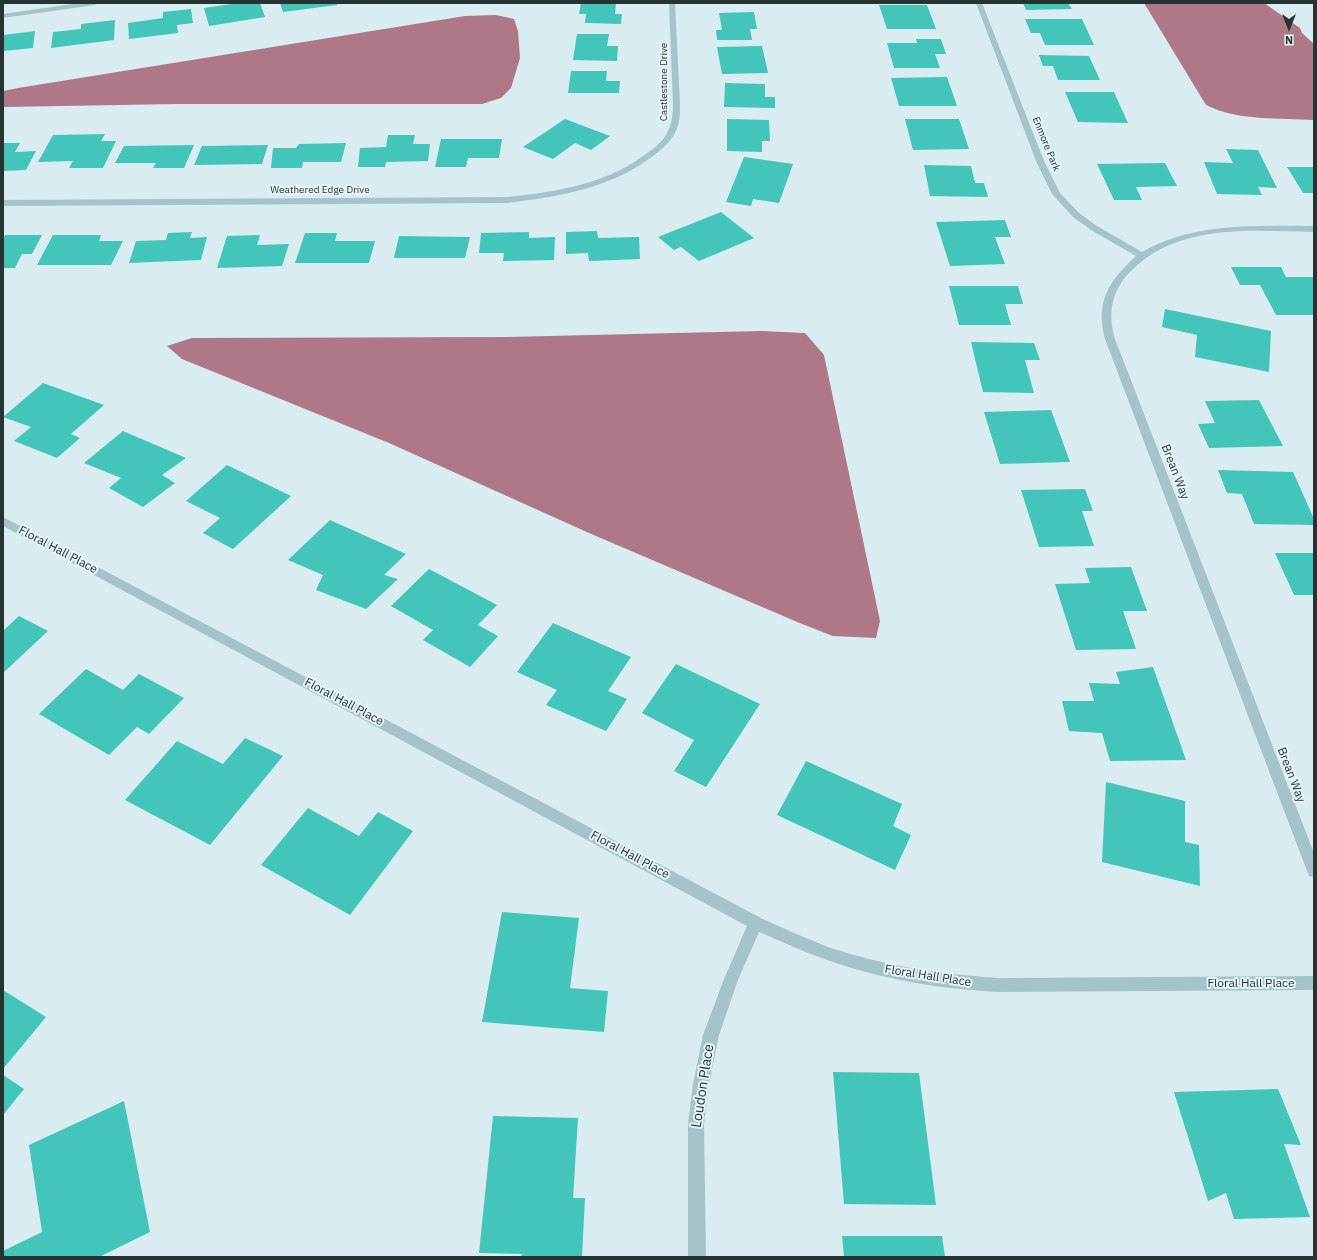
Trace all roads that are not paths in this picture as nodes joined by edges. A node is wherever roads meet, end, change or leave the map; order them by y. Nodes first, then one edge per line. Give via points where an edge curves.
1 (95, 3) edge
2 (672, 3) edge
3 (979, 3) edge
4 (3, 16) edge
5 (632, 168) joint
6 (3, 203) edge
7 (1314, 229) edge
8 (1141, 255) junction
9 (3, 521) edge
10 (1314, 871) edge
11 (756, 923) junction
12 (1314, 983) edge
13 (697, 1257) edge

1 - 4 street
2 - 5 street, Castlestone Drive via 675,122 664,143
3 - 8 street, Enmore Park via 1040,161 1056,194 1076,215 1094,228
5 - 6 street, Weathered Edge Drive via 577,190 507,200
7 - 8 street, Brean Way via 1233,229 1207,232 1171,240
8 - 10 street, Brean Way via 1115,283 1108,298 1106,317 1110,338
9 - 11 street, Floral Hall Place
11 - 12 street, Floral Hall Place via 829,954 908,975 959,983
11 - 13 street, Loudon Place via 731,979 711,1036 701,1084 696,1124

